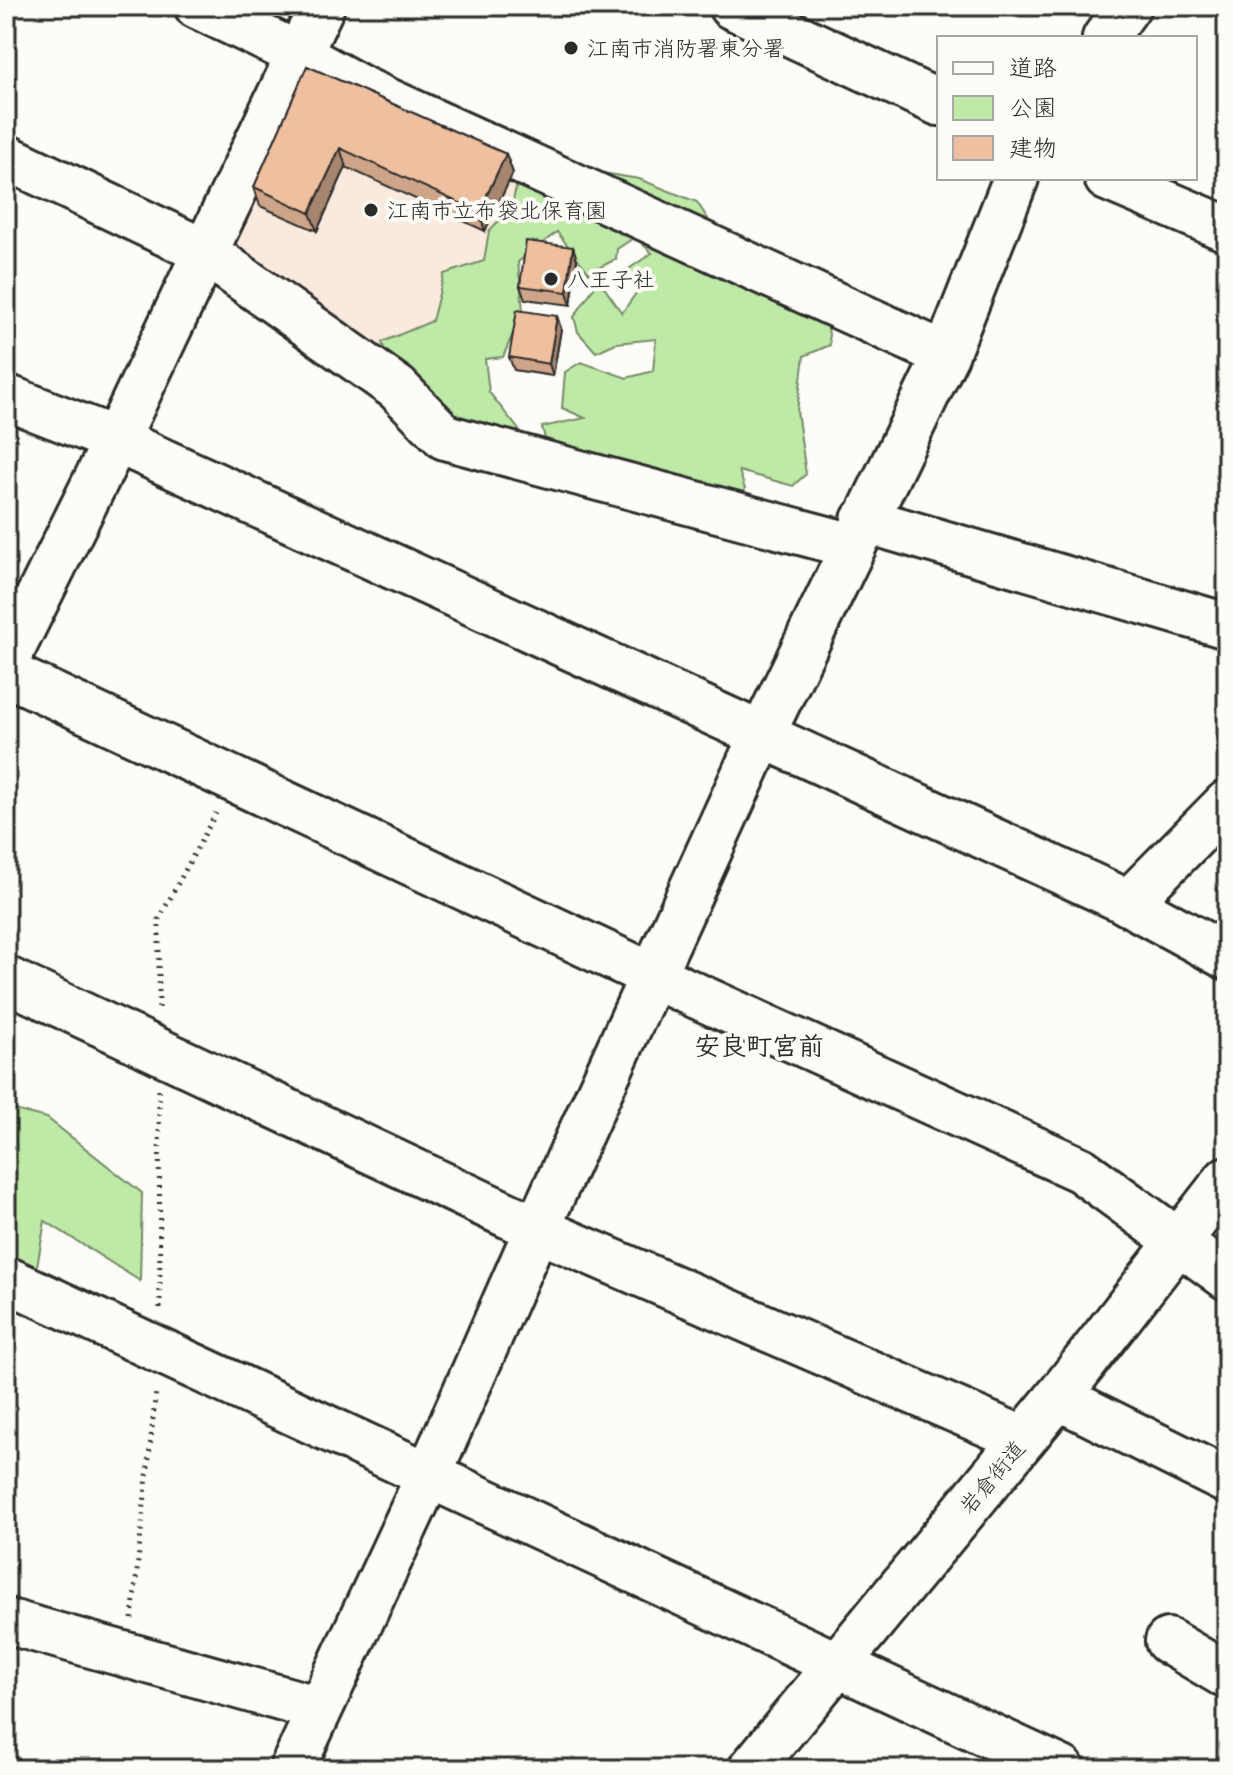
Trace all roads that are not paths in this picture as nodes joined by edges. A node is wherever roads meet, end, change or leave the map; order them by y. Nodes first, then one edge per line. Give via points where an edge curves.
1 (197, 6) edge
2 (322, 6) edge
3 (731, 6) edge
4 (1128, 6) edge
5 (1106, 36) edge
6 (298, 54) junction
7 (937, 102) edge
8 (6, 157) edge
9 (1015, 180) edge
10 (1112, 180) edge
11 (1227, 229) edge
12 (205, 252) junction
13 (946, 355) junction
14 (6, 397) edge
15 (116, 440) junction
16 (859, 533) junction
17 (1227, 626) edge
18 (6, 662) edge
19 (6, 673) edge
20 (762, 735) junction
21 (1227, 803) edge
22 (1128, 903) junction
23 (1227, 957) edge
24 (653, 976) junction
25 (6, 979) edge
26 (1227, 1179) edge
27 (537, 1229) junction
28 (1180, 1242) junction
29 (1227, 1277) edge
30 (6, 1279) edge
31 (1058, 1397) junction
32 (1023, 1439) junction
33 (428, 1477) junction
34 (1227, 1481) edge
35 (6, 1621) edge
36 (1168, 1641) dead end
37 (836, 1665) junction
38 (1227, 1676) edge
39 (319, 1709) junction
40 (292, 1769) edge
41 (751, 1769) edge
42 (1062, 1769) edge

1 - 6 street
2 - 6 street
3 - 7 street
4 - 5 street
6 - 12 street
6 - 13 street via 364,90
8 - 12 street
9 - 13 street
10 - 11 street
12 - 15 street
12 - 16 street via 397,388 445,437
13 - 16 street
14 - 15 street
15 - 18 street
15 - 20 street
16 - 17 street
16 - 20 street
19 - 24 street
20 - 22 street
20 - 24 street
21 - 22 street
22 - 23 street
24 - 27 street
24 - 28 street via 1081,1170
25 - 27 street
26 - 28 street, 岩倉街道
27 - 32 street
27 - 33 street
28 - 29 street
28 - 31 street, 岩倉街道
30 - 33 street
31 - 32 street, 岩倉街道
31 - 34 street
32 - 37 street, 岩倉街道
33 - 37 street
33 - 39 street
35 - 39 street
36 - 38 street
37 - 41 street, 岩倉街道
37 - 42 street
39 - 40 street

